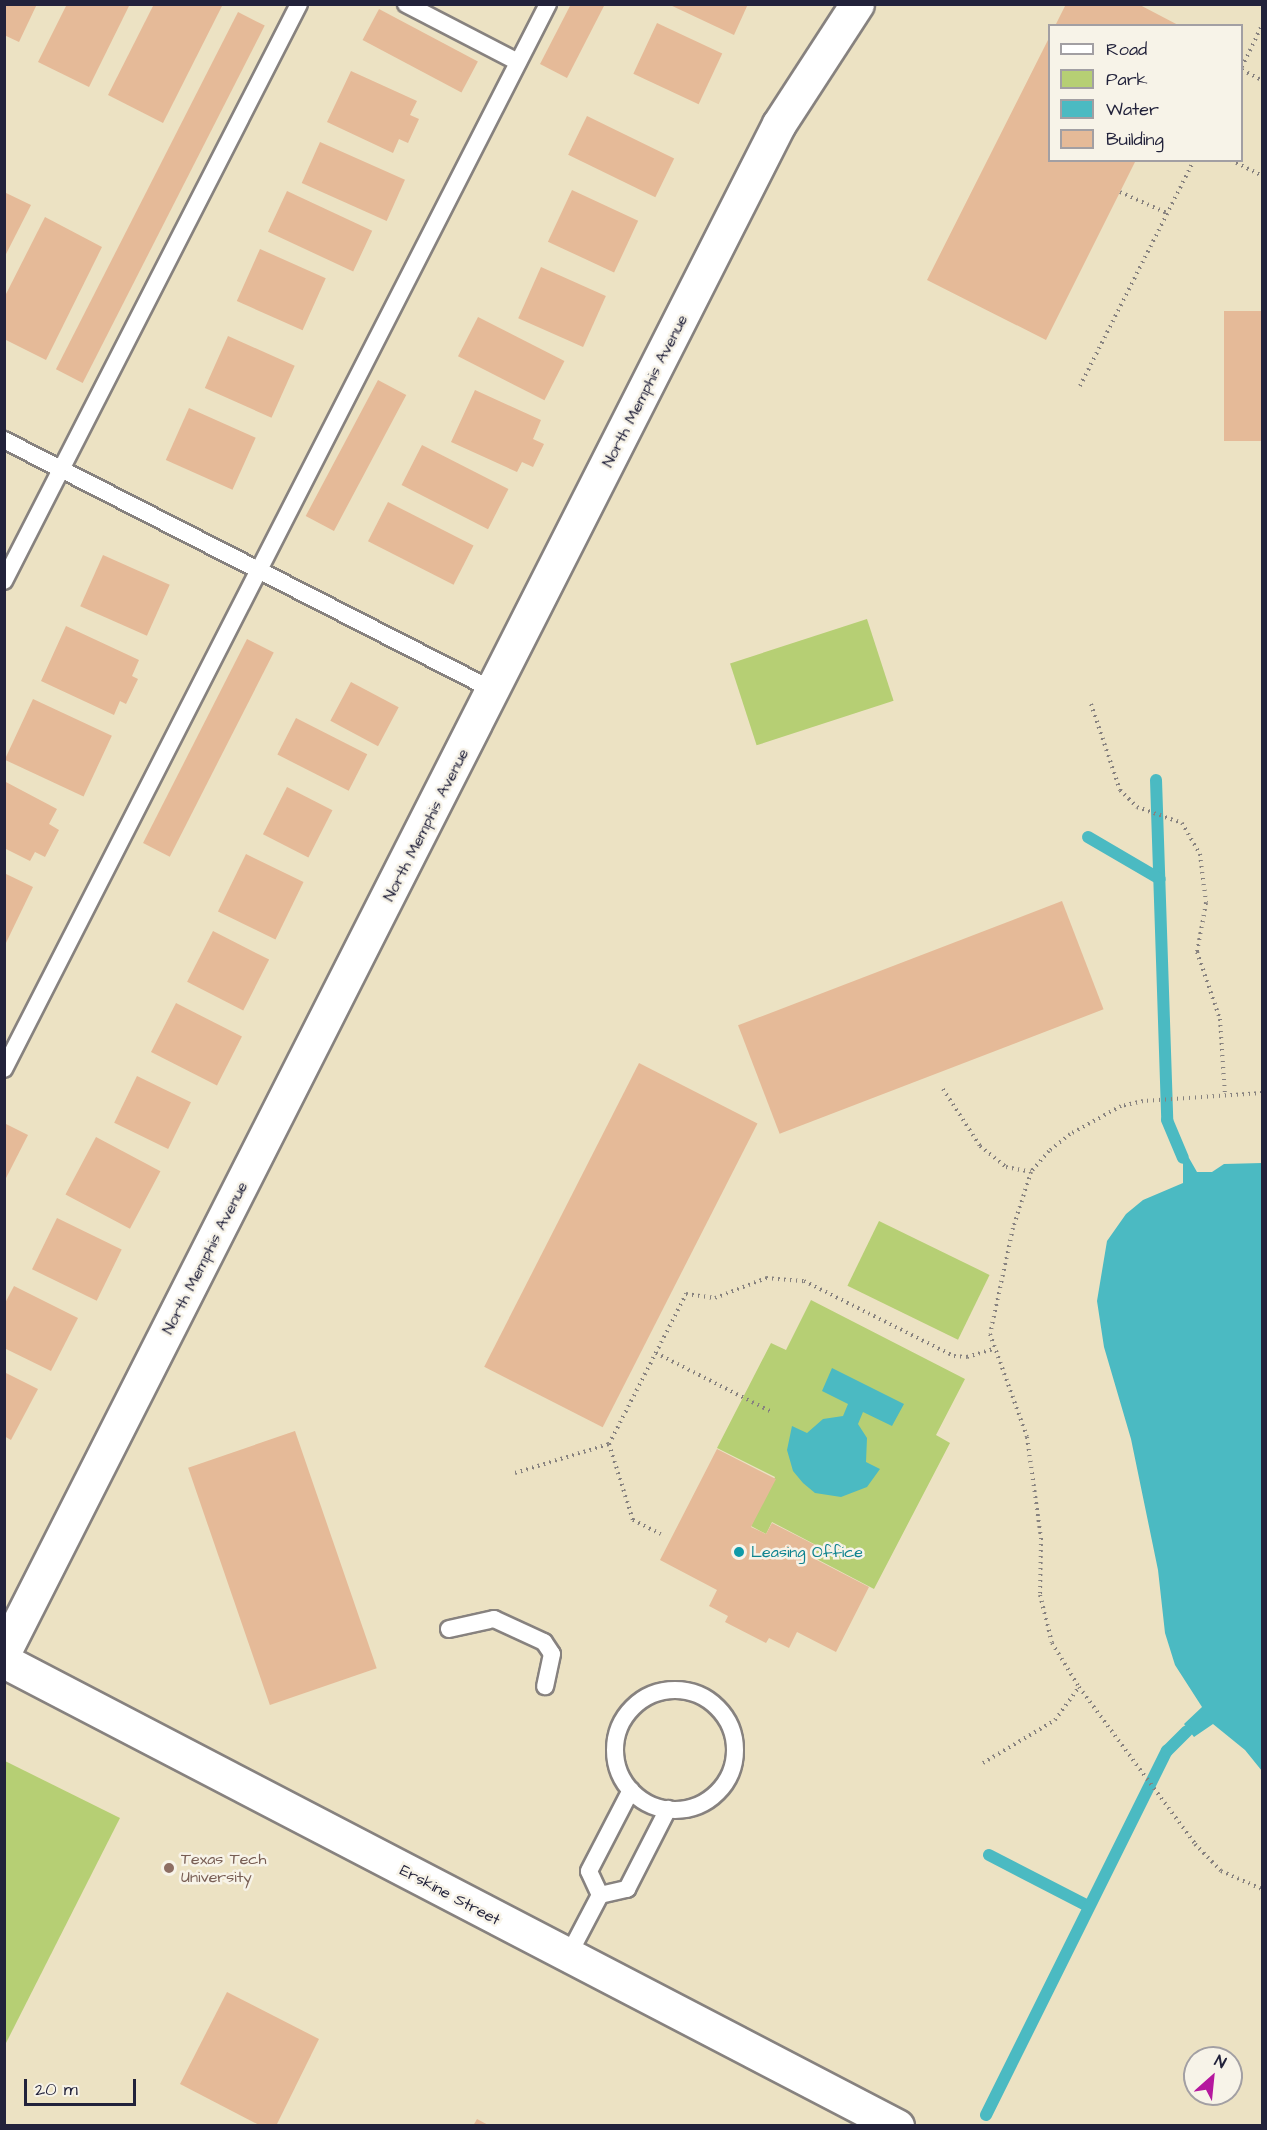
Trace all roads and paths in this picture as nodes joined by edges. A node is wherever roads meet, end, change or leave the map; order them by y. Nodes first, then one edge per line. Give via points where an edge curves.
1 (298, 4) edge
2 (406, 4) edge
3 (548, 4) edge
4 (857, 4) edge
5 (1263, 25) edge
6 (518, 62) junction
7 (1243, 67) edge
8 (1243, 70) edge
9 (1263, 80) edge
10 (1193, 162) edge
11 (1236, 162) edge
12 (1263, 176) edge
13 (1120, 192) dead end
14 (1167, 213) junction
15 (1080, 386) dead end
16 (4, 440) edge
17 (62, 469) junction
18 (259, 570) junction
19 (4, 581) edge
20 (495, 691) junction
21 (1091, 704) dead end
22 (4, 1070) edge
23 (943, 1089) dead end
24 (1263, 1093) edge
25 (1225, 1095) junction
26 (1032, 1172) junction
27 (994, 1349) junction
28 (656, 1353) junction
29 (772, 1412) dead end
30 (609, 1444) junction
31 (515, 1473) dead end
32 (661, 1534) dead end
33 (449, 1629) dead end
34 (4, 1652) edge
35 (4, 1661) edge
36 (545, 1686) dead end
37 (1079, 1687) junction
38 (983, 1763) dead end
39 (631, 1790) junction
40 (668, 1809) junction
41 (1263, 1889) edge
42 (600, 1895) junction
43 (568, 1956) junction
44 (897, 2126) edge

1 - 17 lane
2 - 6 lane
3 - 6 lane
4 - 20 street, North Memphis Avenue via 779,124
5 - 7 path
6 - 18 lane
8 - 9 path
10 - 14 path
11 - 12 path
13 - 14 path
14 - 15 path
16 - 17 lane
17 - 18 lane
17 - 19 lane
18 - 20 lane
18 - 22 lane
20 - 34 street, North Memphis Avenue
21 - 25 path via 1120,790 1137,807 1182,823 1200,854 1206,903 1197,952 1220,1019
23 - 26 path via 980,1146 1006,1167
24 - 25 path
25 - 26 path via 1121,1106 1070,1134
26 - 27 path via 994,1302 990,1334
27 - 28 path via 967,1357 954,1356 821,1287 782,1277 766,1278 715,1298 686,1294
27 - 37 path via 1027,1437 1037,1487 1040,1595 1045,1618 1052,1643
28 - 29 path
28 - 30 path
30 - 31 path
30 - 32 path via 633,1520
33 - 36 lane via 494,1619 544,1642 552,1654
35 - 43 street, Erskine Street
37 - 38 path via 1055,1720
37 - 41 path via 1216,1866 1235,1880
39 - 40 lane via 648,1804
39 - 40 lane via 615,1760 615,1741 633,1707 648,1696 667,1690 704,1698 719,1710 730,1727 733,1765 725,1784 711,1798 692,1808
39 - 42 lane via 589,1871
40 - 42 lane via 627,1889
42 - 43 lane
43 - 44 street, Erskine Street

